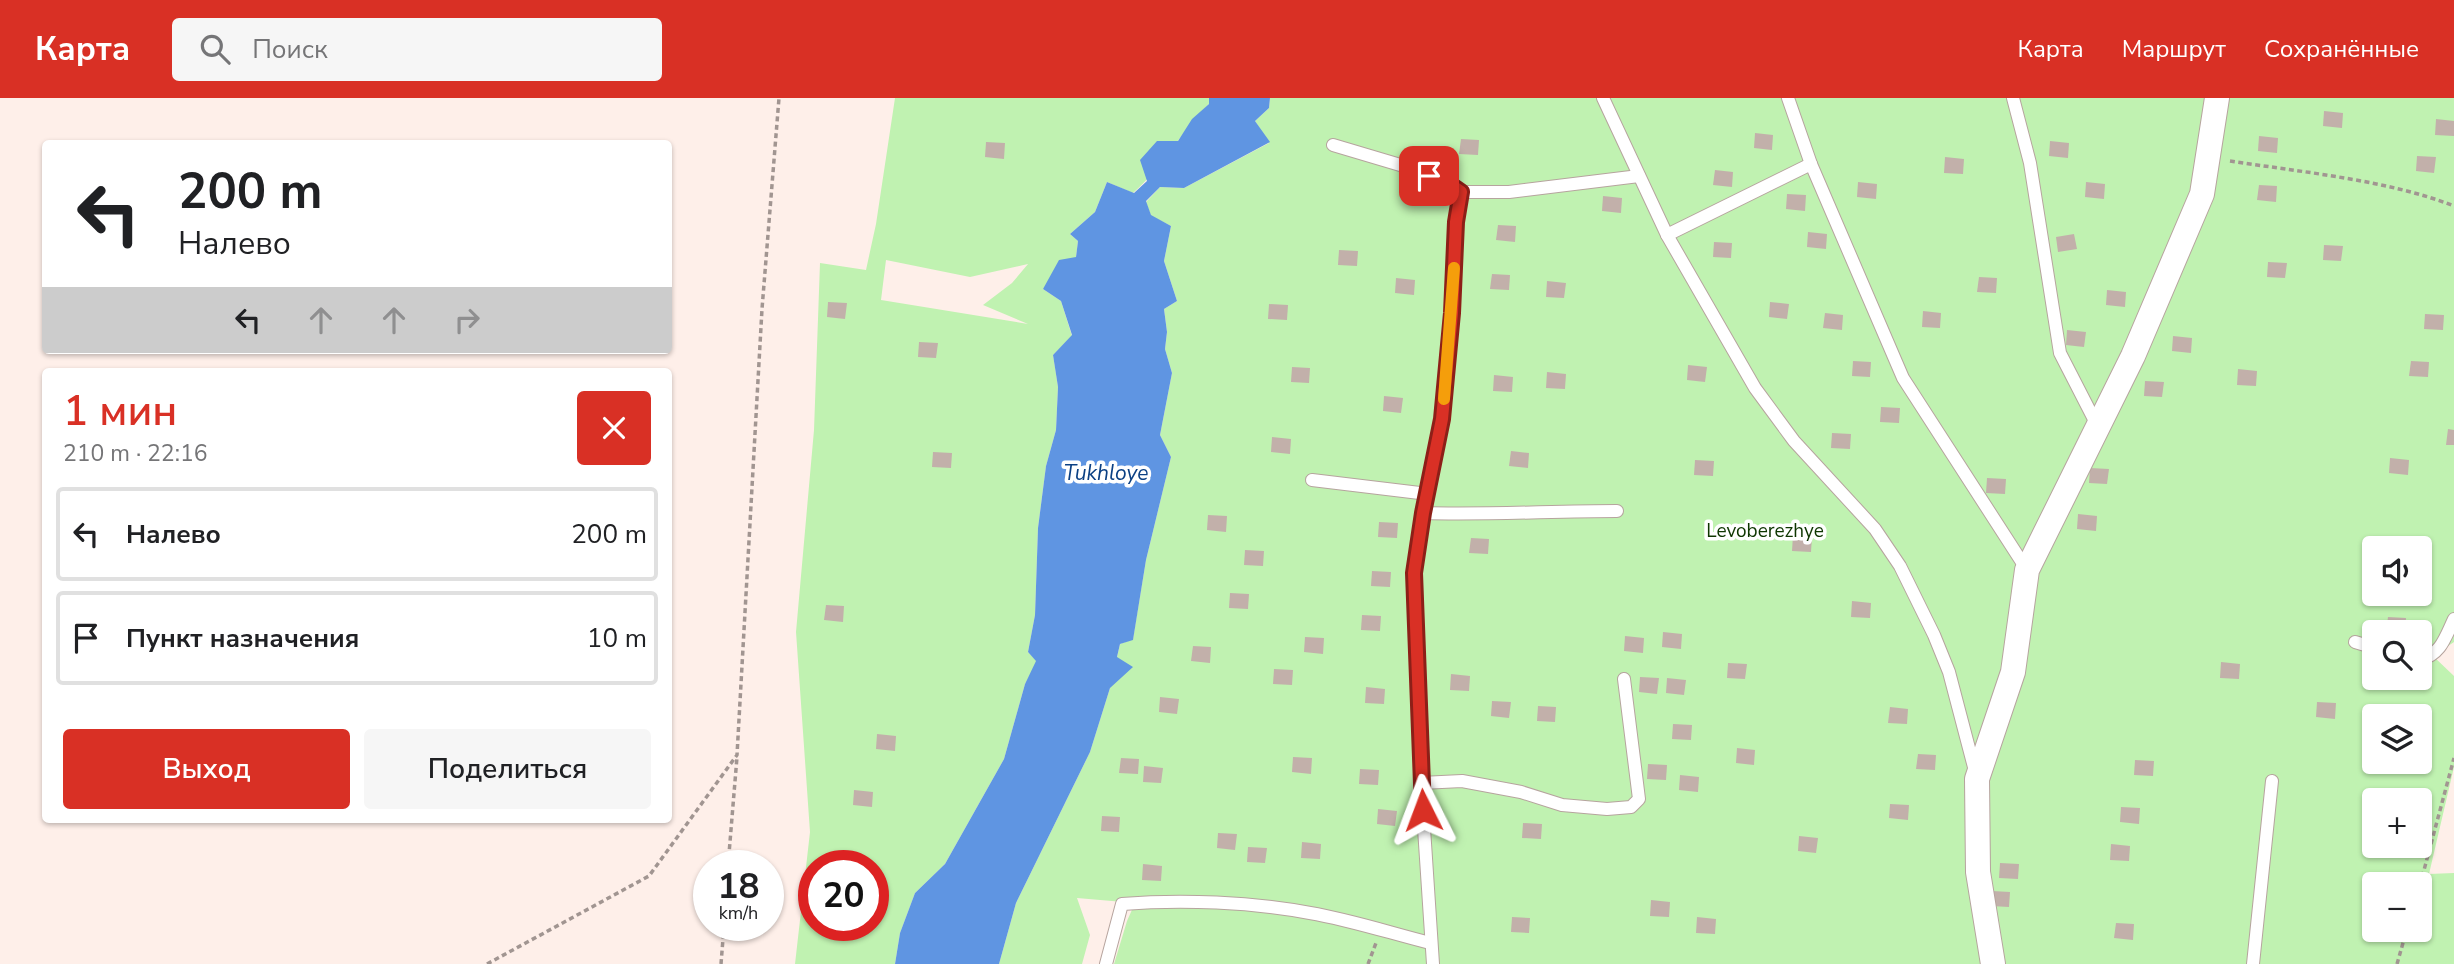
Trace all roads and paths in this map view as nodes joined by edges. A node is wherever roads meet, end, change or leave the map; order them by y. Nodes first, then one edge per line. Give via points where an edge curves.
1 (779, 98) edge
2 (1603, 98) edge
3 (1788, 98) edge
4 (2013, 98) edge
5 (2217, 98) edge
6 (1334, 145) dead end
7 (2210, 157) junction
8 (1811, 164) junction
9 (1639, 176) junction
10 (1461, 192) junction
11 (2454, 206) edge
12 (1667, 235) junction
13 (2098, 427) junction
14 (1312, 480) dead end
15 (1427, 494) junction
16 (1616, 512) dead end
17 (1423, 513) junction
18 (2027, 570) junction
19 (2454, 619) edge
20 (2355, 642) dead end
21 (2362, 644) edge
22 (2432, 656) edge
23 (1624, 679) dead end
24 (737, 755) junction
25 (2454, 758) edge
26 (1978, 779) junction
27 (2272, 780) dead end
28 (1421, 783) junction
29 (729, 850) edge
30 (2423, 872) edge
31 (723, 941) edge
32 (2403, 942) edge
33 (1430, 943) junction
34 (487, 964) edge
35 (721, 964) edge
36 (1106, 964) edge
37 (1433, 964) edge
38 (1993, 964) edge
39 (2253, 964) edge
40 (2397, 964) edge

1 - 24 path via 762,309
2 - 9 lane
3 - 8 lane
4 - 13 lane via 2031,163 2060,353
5 - 7 street
6 - 10 lane via 1407,167
7 - 11 path via 2359,181
7 - 13 street via 2202,194
8 - 12 lane
8 - 18 lane via 1903,378
9 - 10 lane via 1509,192
9 - 12 lane
10 - 15 lane via 1442,419
12 - 26 lane via 1755,388 1794,441 1875,529 1900,566 1949,672
13 - 18 street
14 - 15 lane
15 - 17 lane
16 - 17 lane
17 - 28 lane via 1414,573
18 - 26 street via 2013,673
19 - 22 lane
20 - 21 lane
23 - 28 lane via 1639,799 1631,807 1562,805 1462,781
24 - 29 path
24 - 34 path via 649,876
25 - 30 path
26 - 38 street via 1978,872
27 - 39 lane
28 - 33 lane
31 - 35 path
32 - 40 path
33 - 36 lane via 1308,912 1148,902 1122,904
33 - 37 lane

